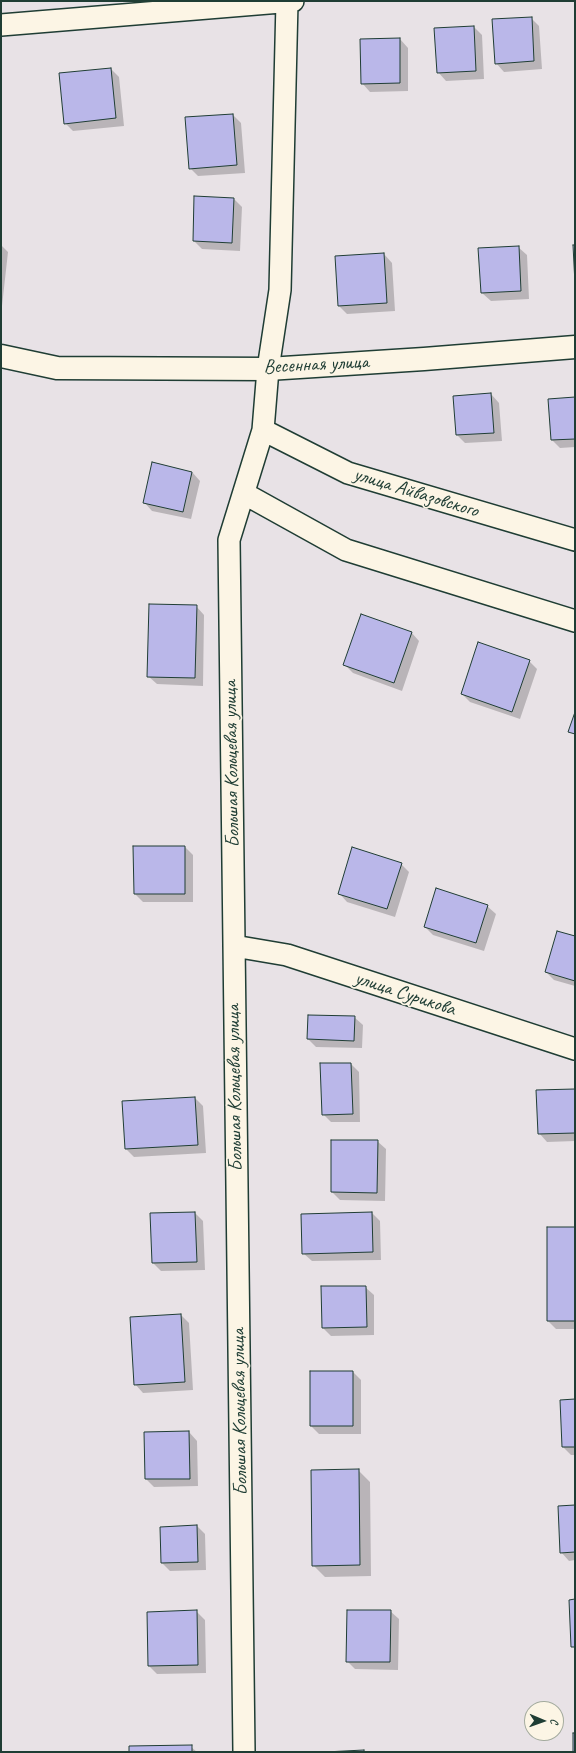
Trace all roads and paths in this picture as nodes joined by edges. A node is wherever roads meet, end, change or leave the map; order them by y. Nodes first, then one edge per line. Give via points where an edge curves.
1 (293, 1) edge
2 (287, 2) edge
3 (1, 25) edge
4 (575, 347) edge
5 (1, 356) edge
6 (268, 369) junction
7 (263, 430) junction
8 (244, 494) junction
9 (575, 540) edge
10 (575, 621) edge
11 (234, 946) junction
12 (575, 1050) edge
13 (244, 1752) edge

1 - 2 street
2 - 3 street
2 - 6 street, Большая Кольцевая улица via 280,290
4 - 6 street, Весенная улица
5 - 6 street, Весенная улица via 57,368
6 - 7 street, Большая Кольцевая улица
7 - 8 street, Большая Кольцевая улица
7 - 9 street, улица Айвазовского via 348,473
8 - 10 street via 346,550
8 - 11 street, Большая Кольцевая улица via 229,540
11 - 12 street, улица Сурикова via 287,955
11 - 13 street, Большая Кольцевая улица

